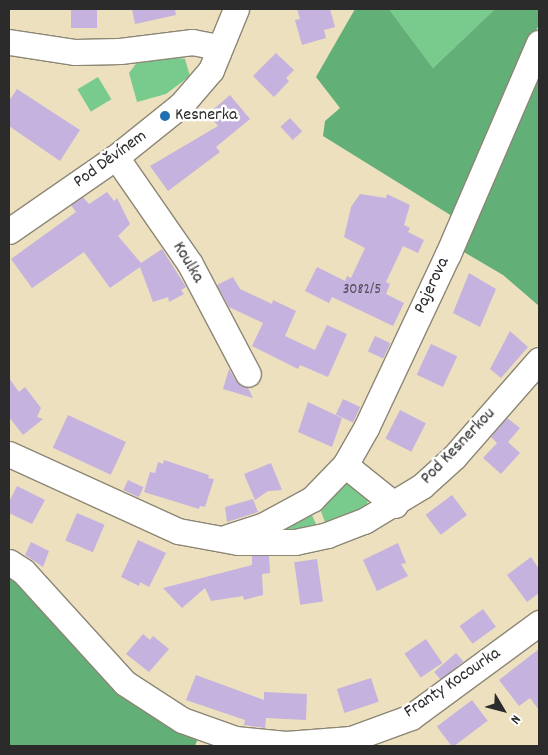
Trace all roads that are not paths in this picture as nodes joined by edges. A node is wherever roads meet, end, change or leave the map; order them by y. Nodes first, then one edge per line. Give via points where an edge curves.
1 (236, 9) edge
2 (9, 42) edge
3 (539, 43) edge
4 (218, 52) junction
5 (116, 157) junction
6 (9, 231) edge
7 (539, 360) edge
8 (248, 374) dead end
9 (9, 454) edge
10 (345, 465) junction
11 (395, 505) junction
12 (221, 541) junction
13 (9, 562) edge
14 (539, 622) edge

1 - 4 street, Pod Děvínem
2 - 4 street via 75,52 120,51 192,42 212,46
3 - 10 street, Pajerova via 448,254 366,428
4 - 5 street, Pod Děvínem via 211,70 187,99
5 - 6 street, Pod Děvínem
5 - 8 street, Koulka via 190,264
7 - 11 street, Pod Kesnerkou via 454,457
9 - 12 street, Pod Kesnerkou via 178,532
10 - 11 street
10 - 12 street via 312,499 264,525
11 - 12 street, Pod Kesnerkou via 327,535 295,542
13 - 14 street, Franty Kocourka via 22,571 125,684 170,714 235,739 286,744 351,739 402,720 468,677

